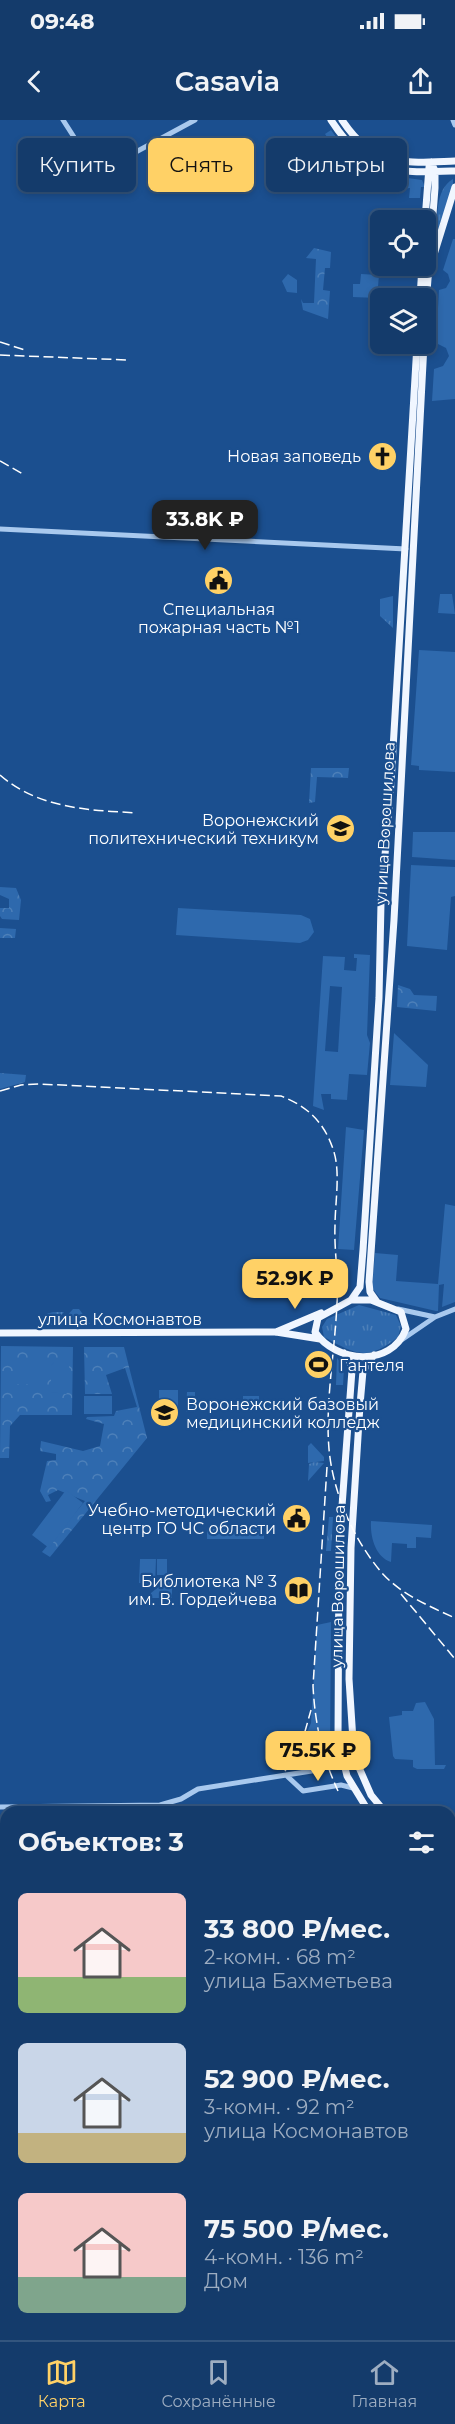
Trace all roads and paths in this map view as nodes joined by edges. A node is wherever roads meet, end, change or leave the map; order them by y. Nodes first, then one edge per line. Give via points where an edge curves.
1 (63, 120) edge
2 (195, 120) edge
3 (331, 120) edge
4 (342, 120) edge
5 (453, 120) edge
6 (455, 125) edge
7 (455, 161) edge
8 (431, 162) junction
9 (430, 171) junction
10 (455, 171) edge
11 (455, 187) edge
12 (426, 210) edge
13 (430, 210) edge
14 (436, 249) edge
15 (417, 354) edge
16 (423, 354) edge
17 (0, 529) edge
18 (408, 549) junction
19 (382, 898) junction
20 (395, 898) junction
21 (351, 1300) junction
22 (377, 1302) junction
23 (396, 1308) junction
24 (455, 1309) edge
25 (324, 1312) junction
26 (435, 1317) junction
27 (276, 1332) junction
28 (0, 1333) edge
29 (320, 1339) junction
30 (399, 1342) junction
31 (344, 1353) junction
32 (374, 1355) junction
33 (354, 1756) junction
34 (342, 1761) junction
35 (287, 1776) junction
36 (353, 1788) junction
37 (80, 1806) edge
38 (365, 1806) edge
39 (380, 1806) edge

1 - 2 street via 97,173
3 - 9 main road via 366,161
4 - 8 main road via 375,155
5 - 6 street
7 - 8 main road
8 - 9 main road
9 - 10 main road
9 - 12 main road
9 - 13 main road
11 - 14 main road
15 - 18 main road, улица Ворошилова
16 - 18 main road, улица Ворошилова
17 - 18 street
18 - 19 main road, улица Ворошилова
18 - 20 main road, улица Ворошилова
19 - 20 main road
19 - 21 main road, улица Ворошилова via 360,1281
20 - 22 main road, улица Ворошилова via 369,1282
21 - 22 main road
21 - 25 main road
22 - 23 main road
23 - 26 street
23 - 30 main road via 406,1322
24 - 26 street
25 - 27 main road, улица Космонавтов
25 - 29 main road via 315,1324
26 - 30 street
27 - 28 main road, улица Космонавтов
27 - 29 main road, улица Космонавтов
29 - 31 main road
30 - 32 main road
31 - 32 main road via 359,1358
31 - 34 main road, улица Ворошилова via 352,1370 339,1558 337,1710
32 - 33 main road, улица Ворошилова via 363,1371 352,1522 349,1679
33 - 34 street
33 - 39 main road, улица Ворошилова via 371,1796
34 - 35 street
34 - 36 main road, улица Ворошилова
35 - 36 street via 303,1791 341,1785
35 - 37 street via 198,1789 160,1805
36 - 38 main road, улица Ворошилова

